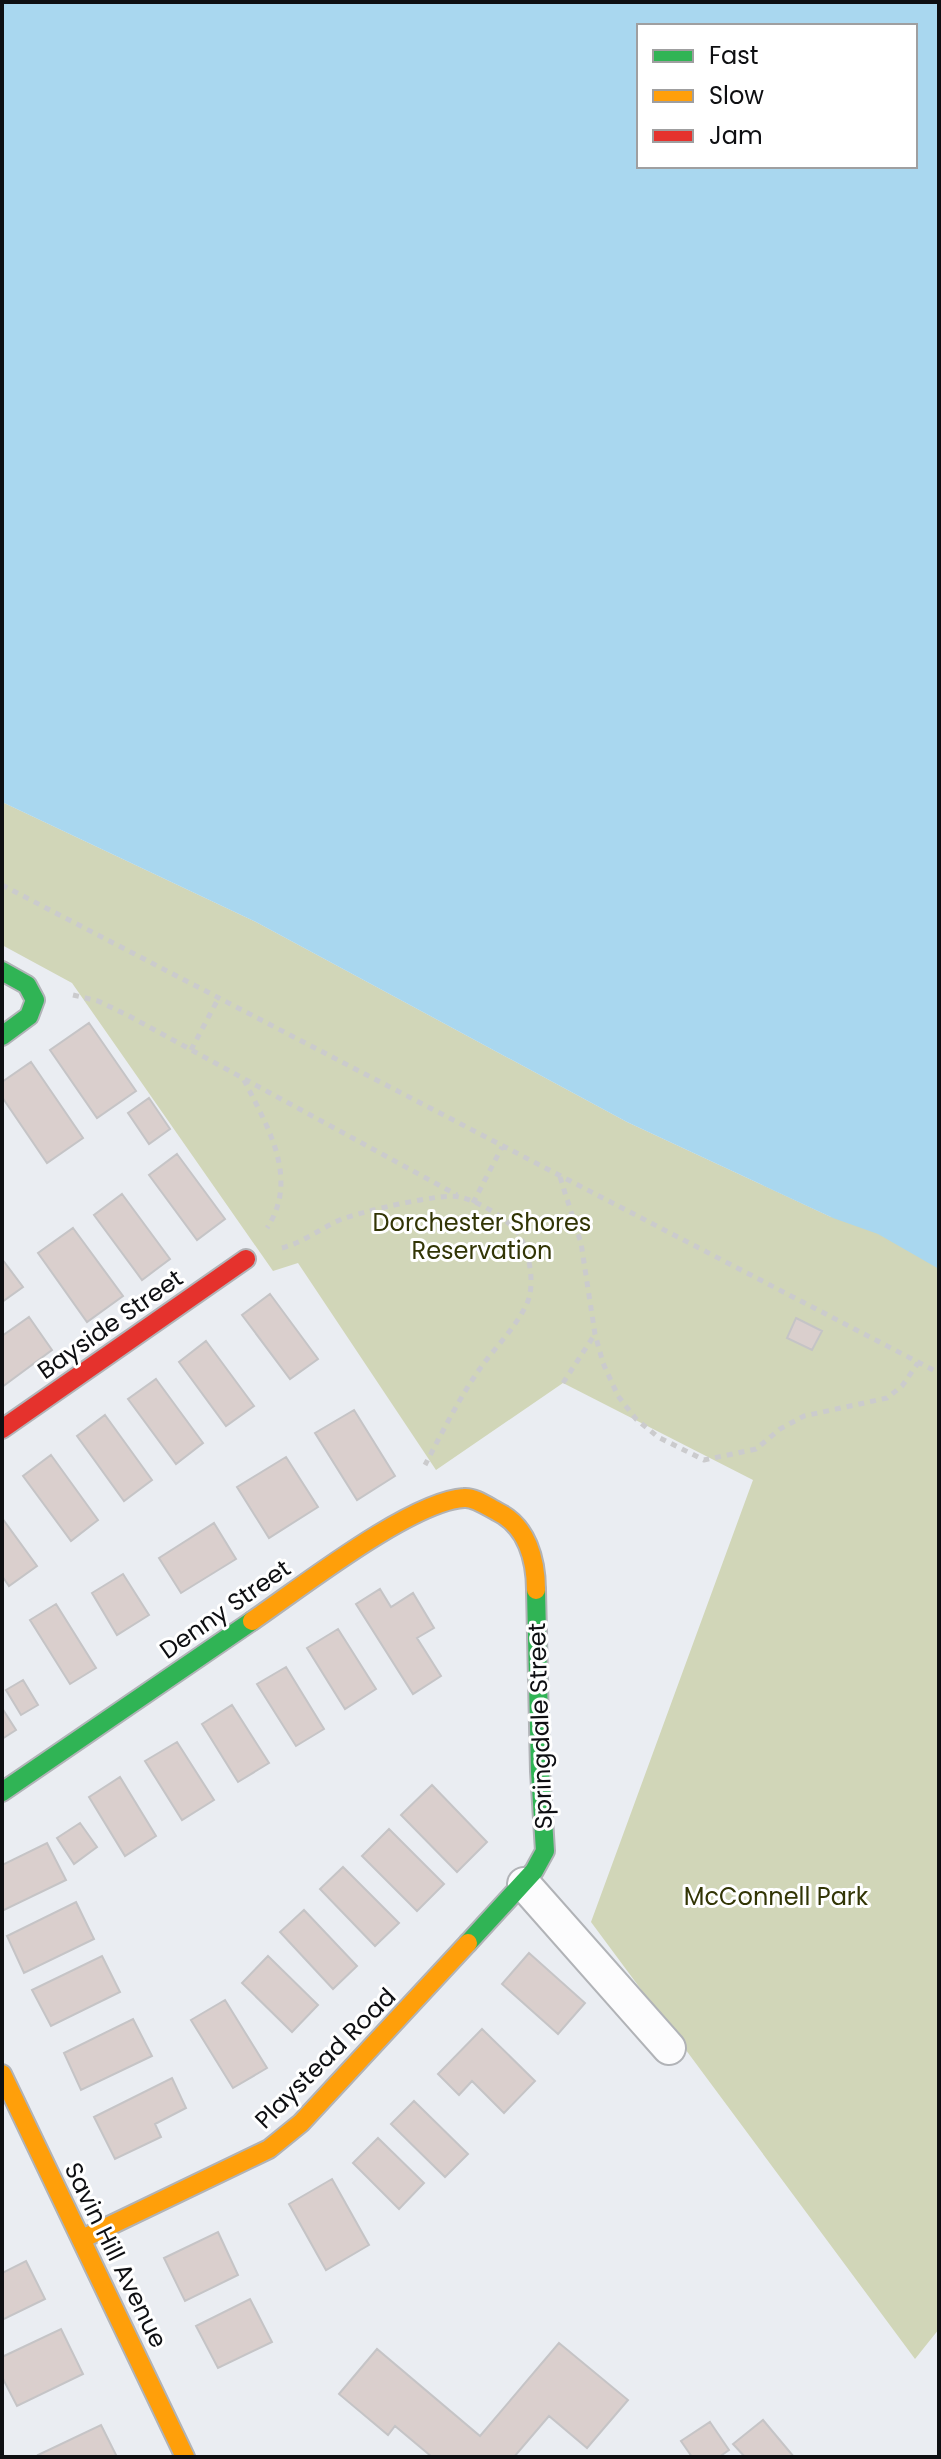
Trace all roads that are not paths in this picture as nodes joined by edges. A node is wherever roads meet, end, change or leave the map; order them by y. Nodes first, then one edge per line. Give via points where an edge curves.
1 (2, 971) edge
2 (2, 1036) edge
3 (246, 1259) road end
4 (2, 1429) edge
5 (487, 1506) joint
6 (2, 1792) edge
7 (524, 1884) junction
8 (669, 2048) dead end
9 (2, 2074) edge
10 (82, 2239) junction
11 (185, 2457) edge

1 - 2 street via 27,985 35,998 29,1016
3 - 4 street, Bayside Street
5 - 6 street, Denny Street via 468,1497 444,1501 406,1519
5 - 7 street, Springdale Street via 508,1517 525,1536 536,1577 545,1851
7 - 8 street
7 - 10 street, Playstead Road via 285,2137
9 - 10 street, Savin Hill Avenue
10 - 11 street, Savin Hill Avenue

